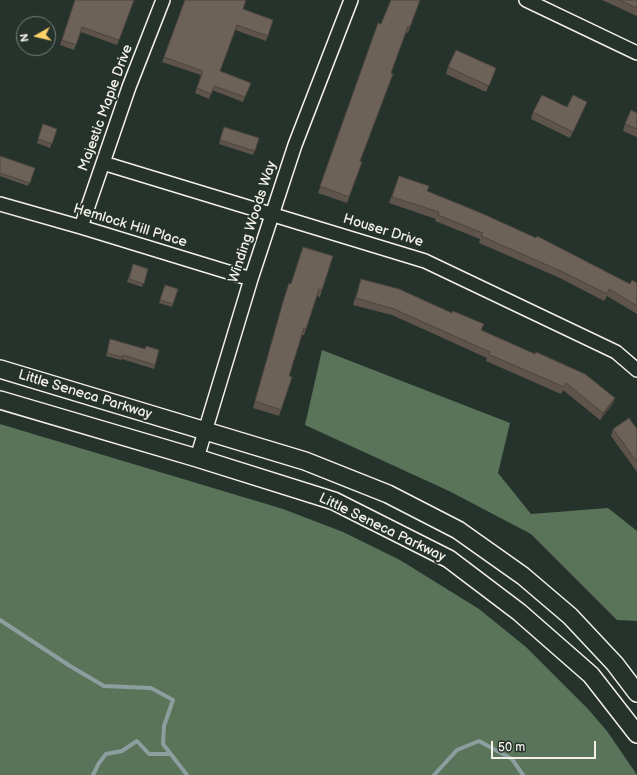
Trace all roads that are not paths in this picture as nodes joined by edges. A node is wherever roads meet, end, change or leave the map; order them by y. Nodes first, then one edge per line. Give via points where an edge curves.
1 (163, 0) edge
2 (351, 0) edge
3 (526, 0) edge
4 (637, 52) edge
5 (102, 163) junction
6 (0, 204) edge
7 (273, 214) junction
8 (81, 227) junction
9 (251, 279) junction
10 (0, 369) edge
11 (637, 370) edge
12 (0, 400) edge
13 (206, 430) junction
14 (197, 458) junction
15 (637, 693) edge
16 (637, 734) edge

1 - 5 street, Majestic Maple Drive
2 - 7 street, Winding Woods Way via 295,145
3 - 4 street
5 - 7 street, Houser Drive
5 - 8 street, Majestic Maple Drive
6 - 8 street, Hemlock Hill Place
7 - 9 street, Winding Woods Way
7 - 11 street, Houser Drive via 425,261 616,352
8 - 9 street, Hemlock Hill Place
9 - 13 street, Winding Woods Way
10 - 13 main road, Little Seneca Parkway
12 - 14 main road, Little Seneca Parkway
13 - 14 street, Winding Woods Way
13 - 15 main road, Little Seneca Parkway via 305,461 388,494 458,530 523,576 570,616 615,664
14 - 16 main road, Little Seneca Parkway via 334,501 449,559 519,612 592,674

